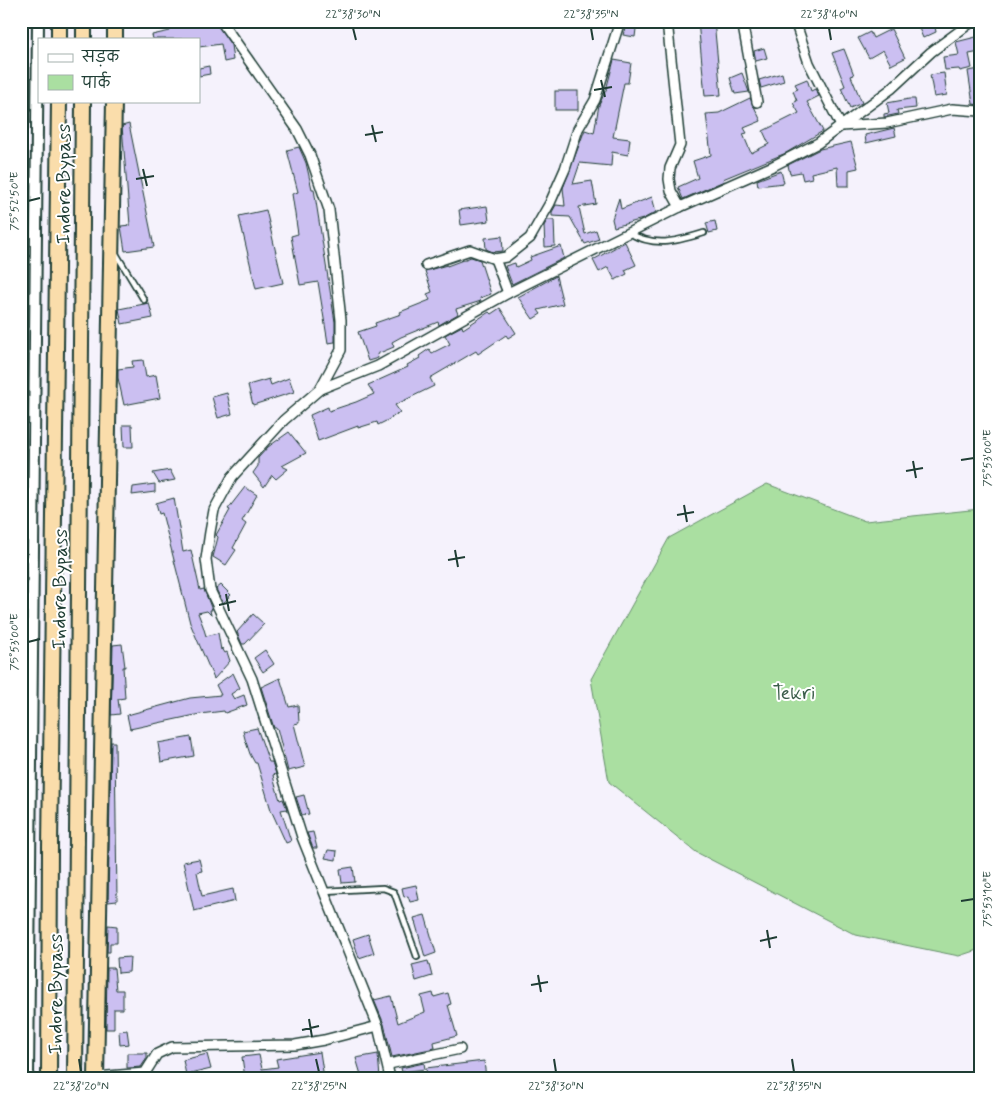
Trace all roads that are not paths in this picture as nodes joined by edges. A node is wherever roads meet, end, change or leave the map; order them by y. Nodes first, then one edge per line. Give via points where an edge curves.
1 (38, 21) edge
2 (59, 21) edge
3 (84, 21) edge
4 (115, 21) edge
5 (221, 21) edge
6 (620, 21) edge
7 (667, 21) edge
8 (742, 21) edge
9 (794, 21) edge
10 (973, 21) edge
11 (59, 38) edge
12 (84, 38) edge
13 (115, 38) edge
14 (59, 102) edge
15 (84, 102) edge
16 (114, 102) edge
17 (757, 102) dead end
18 (980, 111) edge
19 (841, 126) junction
20 (680, 207) junction
21 (628, 233) junction
22 (704, 233) dead end
23 (110, 245) junction
24 (496, 259) junction
25 (426, 264) dead end
26 (508, 293) junction
27 (144, 300) dead end
28 (320, 389) junction
29 (21, 558) edge
30 (34, 559) junction
31 (26, 746) edge
32 (25, 769) edge
33 (324, 891) junction
34 (25, 948) edge
35 (416, 956) dead end
36 (25, 1009) edge
37 (378, 1026) junction
38 (460, 1049) dead end
39 (388, 1064) junction
40 (28, 1078) edge
41 (49, 1078) edge
42 (75, 1078) edge
43 (96, 1078) edge
44 (390, 1078) edge

1 - 30 street
2 - 11 highway
3 - 12 highway
4 - 13 highway
5 - 28 street via 297,129 310,155 329,210 342,320 341,350
6 - 24 street via 595,100 578,129 565,169 537,227 521,247 506,257
7 - 20 street via 680,145 669,179
8 - 17 street
9 - 19 street via 809,63
10 - 19 street
14 - 41 highway, Indore Bypass
15 - 42 highway, Indore Bypass
16 - 23 highway
18 - 19 street via 952,109 887,123
19 - 20 street via 773,166
20 - 21 street
21 - 22 lane via 643,241 657,243
21 - 26 street
23 - 27 lane
23 - 43 highway
24 - 25 street via 470,250
24 - 26 street
26 - 28 street via 378,366
28 - 33 street via 284,420 232,477 214,510 206,559 210,590 252,679 302,836
29 - 30 lane
30 - 31 street
31 - 32 street
32 - 34 street
33 - 35 lane via 383,888 394,892
33 - 37 street
34 - 36 street
36 - 40 street
37 - 39 street
37 - 43 street via 295,1045 172,1047 156,1054 145,1073
38 - 39 street
39 - 44 street

